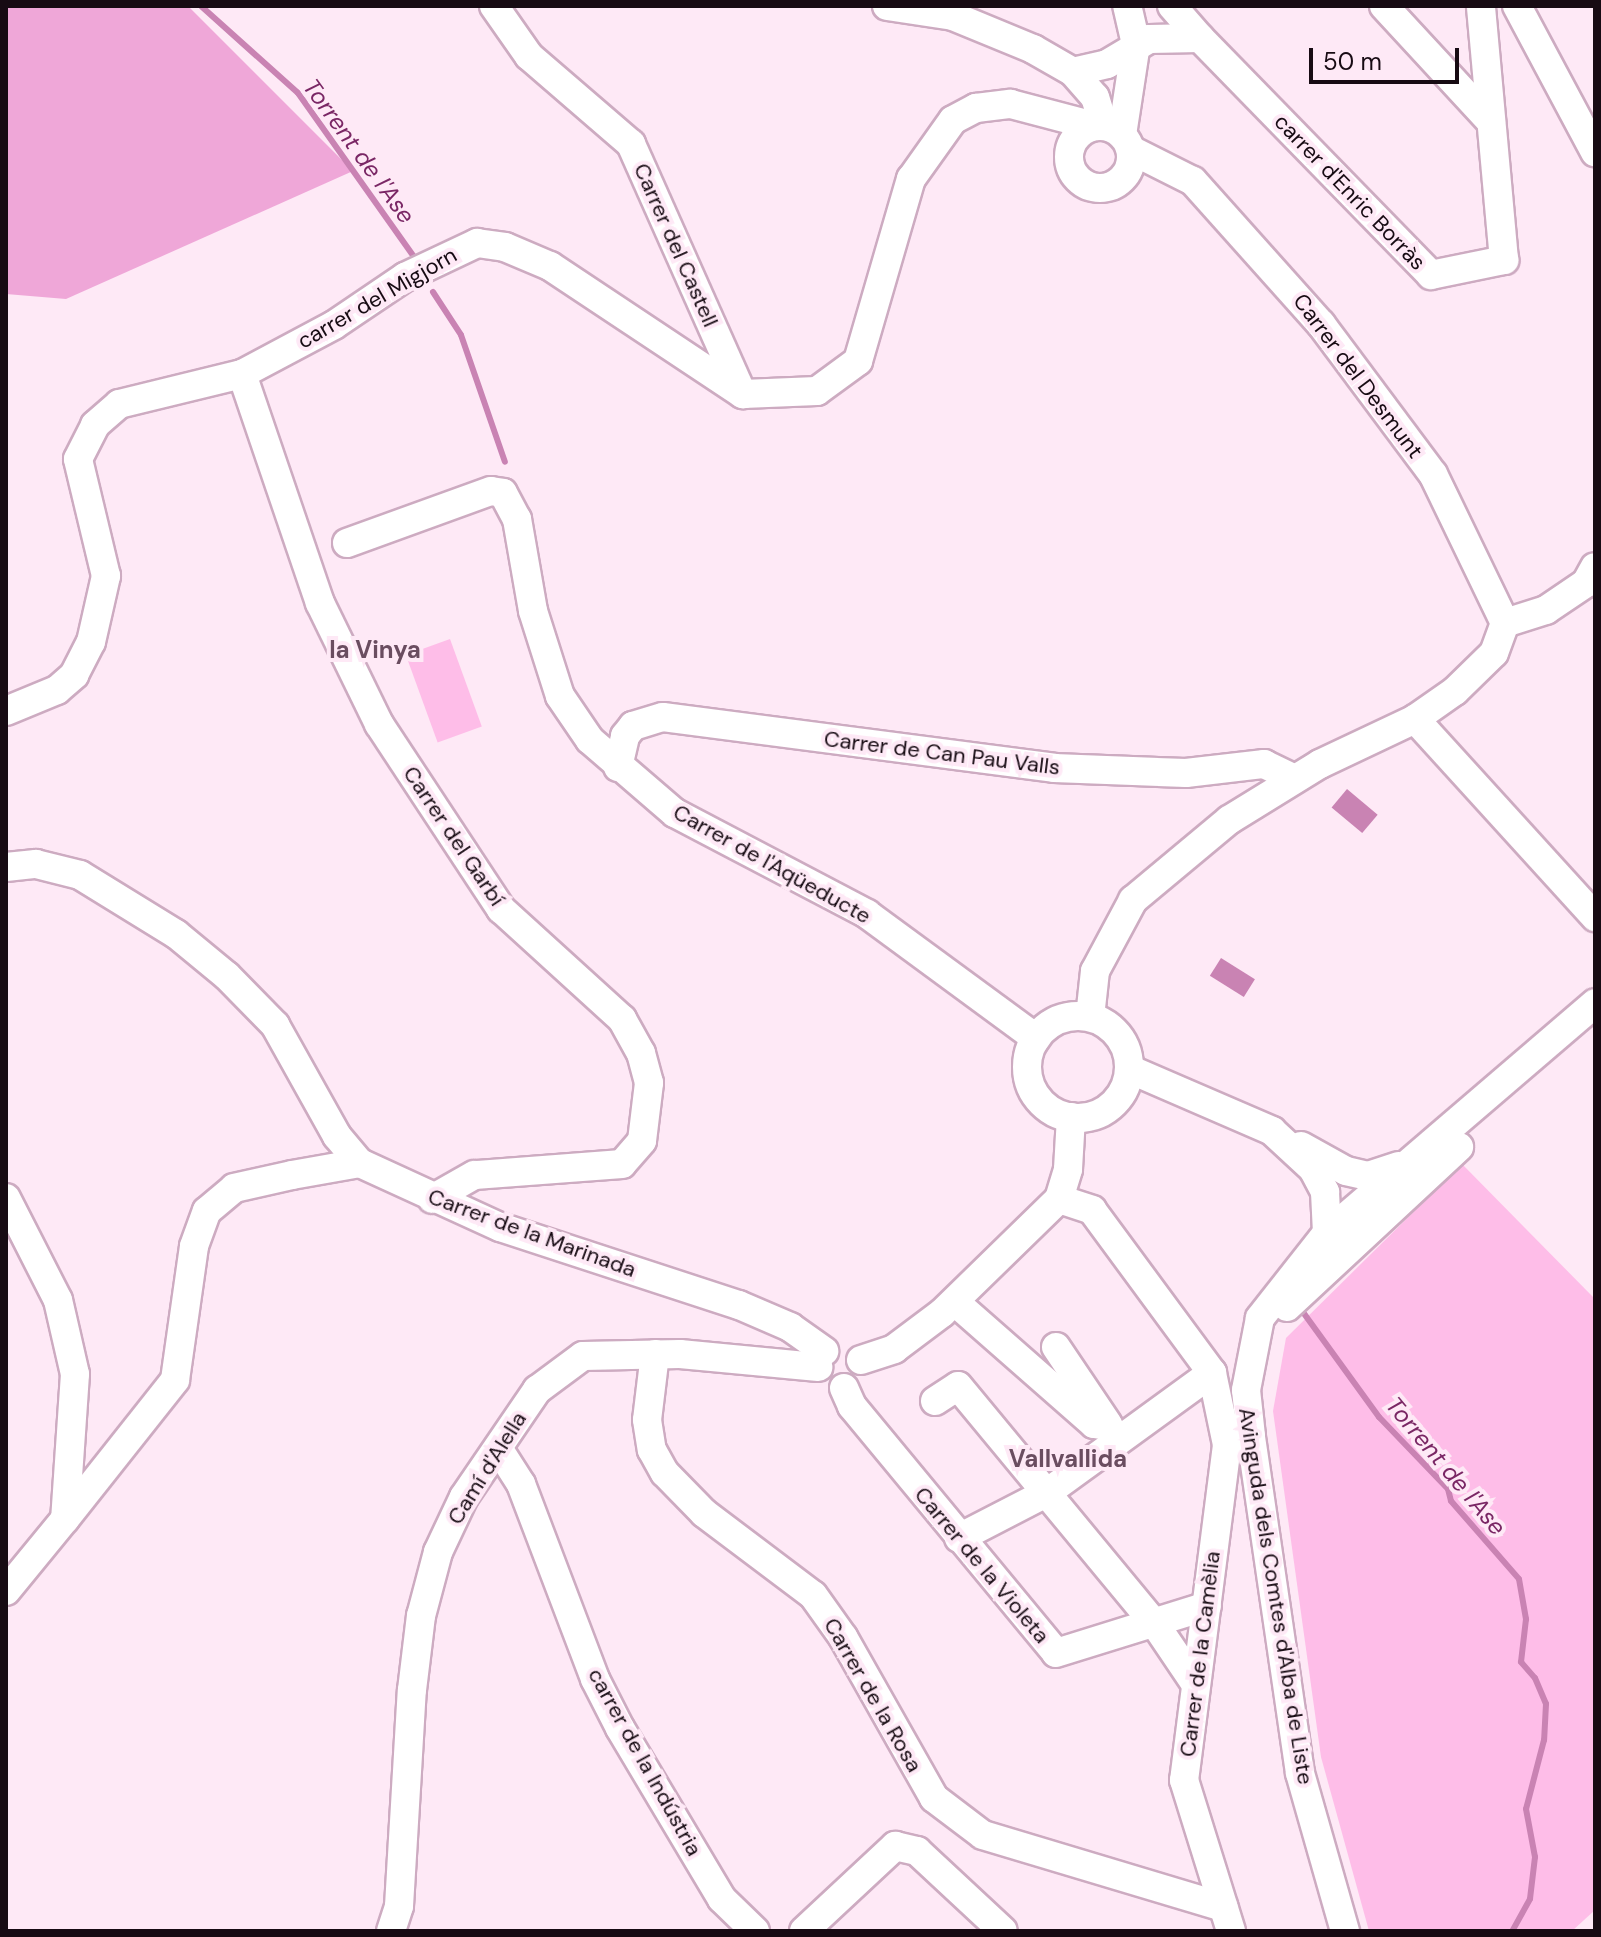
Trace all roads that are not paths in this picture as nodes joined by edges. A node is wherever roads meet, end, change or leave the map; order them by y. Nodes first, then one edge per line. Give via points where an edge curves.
1 (494, 6) edge
2 (887, 6) edge
3 (1127, 6) edge
4 (1172, 6) edge
5 (1384, 6) edge
6 (1481, 6) edge
7 (1517, 6) edge
8 (1200, 38) junction
9 (1136, 44) junction
10 (1081, 81) junction
11 (1034, 110) junction
12 (1064, 116) junction
13 (1491, 122) junction
14 (1115, 142) junction
15 (1070, 151) junction
16 (1595, 152) edge
17 (242, 374) junction
18 (743, 394) junction
19 (347, 543) dead end
20 (1595, 567) edge
21 (1505, 623) junction
22 (6, 711) edge
23 (1415, 719) junction
24 (618, 767) junction
25 (1295, 779) junction
26 (6, 867) edge
27 (1595, 917) edge
28 (1595, 1003) edge
29 (1090, 1017) junction
30 (1595, 1022) edge
31 (1036, 1038) junction
32 (1129, 1069) junction
33 (1071, 1117) junction
34 (1483, 1126) junction
35 (1272, 1131) junction
36 (1427, 1151) junction
37 (360, 1163) junction
38 (1346, 1171) junction
39 (1325, 1192) junction
40 (6, 1198) edge
41 (432, 1199) junction
42 (1059, 1199) junction
43 (1362, 1205) junction
44 (1327, 1233) junction
45 (1294, 1298) junction
46 (955, 1302) junction
47 (1253, 1351) junction
48 (655, 1354) junction
49 (821, 1359) junction
50 (861, 1360) junction
51 (1212, 1373) junction
52 (1045, 1382) junction
53 (844, 1388) junction
54 (935, 1401) dead end
55 (1113, 1433) junction
56 (498, 1448) junction
57 (1048, 1492) junction
58 (65, 1519) junction
59 (959, 1538) junction
60 (6, 1591) edge
61 (1207, 1606) junction
62 (1155, 1624) junction
63 (1195, 1683) junction
64 (1227, 1919) edge
65 (391, 1931) edge
66 (755, 1931) edge
67 (804, 1931) edge
68 (1003, 1931) edge
69 (1345, 1931) edge

1 - 18 street, Carrer del Castell via 529,56 631,144
2 - 10 street via 918,7 987,26
3 - 9 street
4 - 8 street
5 - 13 street
6 - 13 street, carrer d'Enric Borràs
7 - 16 street
8 - 9 street via 1173,36
8 - 13 street, carrer d'Enric Borràs via 1431,275 1504,260
9 - 10 street
9 - 14 street
10 - 12 street
10 - 14 street
11 - 12 street
11 - 15 street
11 - 18 street via 1011,104 976,108 953,120 930,146 900,208 858,361 817,391
12 - 14 street
14 - 15 street via 1078,135
14 - 15 street via 1109,186 1088,185 1073,171
14 - 21 street, Carrer del Desmunt via 1193,181 1248,238 1339,349 1433,474
17 - 18 street, carrer del Migjorn via 334,325 405,277 477,243 505,247 550,266
17 - 22 street, carrer del Migjorn via 119,404 95,425 78,459 106,576 91,642 74,675 57,690
17 - 41 street, Carrer del Garbí via 320,603 379,724 501,909 622,1019 641,1053 649,1083 642,1141 622,1164 474,1175
19 - 24 street, Carrer de l'Aqüeducte via 491,491 503,493 517,519 533,611 560,696 590,740
20 - 21 street via 1586,583 1546,610
21 - 23 street via 1494,653 1455,691
23 - 25 street
23 - 27 street
24 - 25 street, Carrer de Can Pau Valls via 625,736 633,726 663,717 1054,768 1186,773 1264,764
24 - 31 street, Carrer de l'Aqüeducte via 723,842 867,914
25 - 29 street via 1229,820 1133,900 1095,971
26 - 37 street via 36,864 80,875 176,934 227,976 275,1025 337,1136
28 - 36 street
29 - 31 street via 1059,1019
29 - 32 street via 1119,1036
30 - 34 street
31 - 33 street via 1027,1069 1030,1085 1050,1110
32 - 33 street via 1109,1107 1096,1115
32 - 35 street
33 - 42 street via 1068,1169
34 - 43 street via 1465,1130 1384,1202
34 - 45 street
35 - 38 street
35 - 39 street via 1313,1169
36 - 38 street via 1384,1174
36 - 43 street
37 - 41 street, Carrer de la Marinada
37 - 58 street via 234,1188 207,1211 194,1246 175,1380
38 - 43 street via 1362,1188
39 - 43 street
39 - 44 street
40 - 58 street via 58,1300 71,1339 73,1449
41 - 49 street, Carrer de la Marinada via 500,1227 739,1305 790,1327
42 - 46 street
42 - 51 street via 1092,1210
43 - 44 street, Avinguda dels Comtes d'Alba de Liste
43 - 45 street via 1360,1222
44 - 47 street, Avinguda dels Comtes d'Alba de Liste via 1260,1318
45 - 47 street
46 - 50 street via 894,1349
46 - 52 street
47 - 69 street, Avinguda dels Comtes d'Alba de Liste via 1247,1405 1300,1773
48 - 49 street, Camí d'Alella
48 - 56 street, Camí d'Alella via 583,1356 537,1390
48 - 64 street, Carrer de la Rosa via 647,1420 652,1450 665,1473 704,1513 813,1595 843,1637 934,1798 983,1835
49 - 50 street via 845,1345
49 - 53 street via 828,1385
50 - 53 street via 859,1378
51 - 55 street
51 - 61 street, Carrer de la Camèlia via 1227,1445
52 - 55 street via 1094,1424
52 - 55 street via 1063,1358
53 - 59 street, Carrer de la Violeta
54 - 57 street via 958,1386
55 - 57 street
56 - 65 street, Camí d'Alella via 464,1497 438,1552 421,1616 399,1906
56 - 66 street, carrer de la Indústria via 521,1484 595,1679 620,1728 722,1899
57 - 59 street
57 - 62 street
58 - 60 street
59 - 62 street, Carrer de la Violeta via 1056,1653
61 - 62 street, Carrer de la Violeta
61 - 63 street, Carrer de la Camèlia
62 - 63 street
63 - 64 street, Carrer de la Camèlia via 1184,1780
67 - 68 street via 895,1846 917,1851

